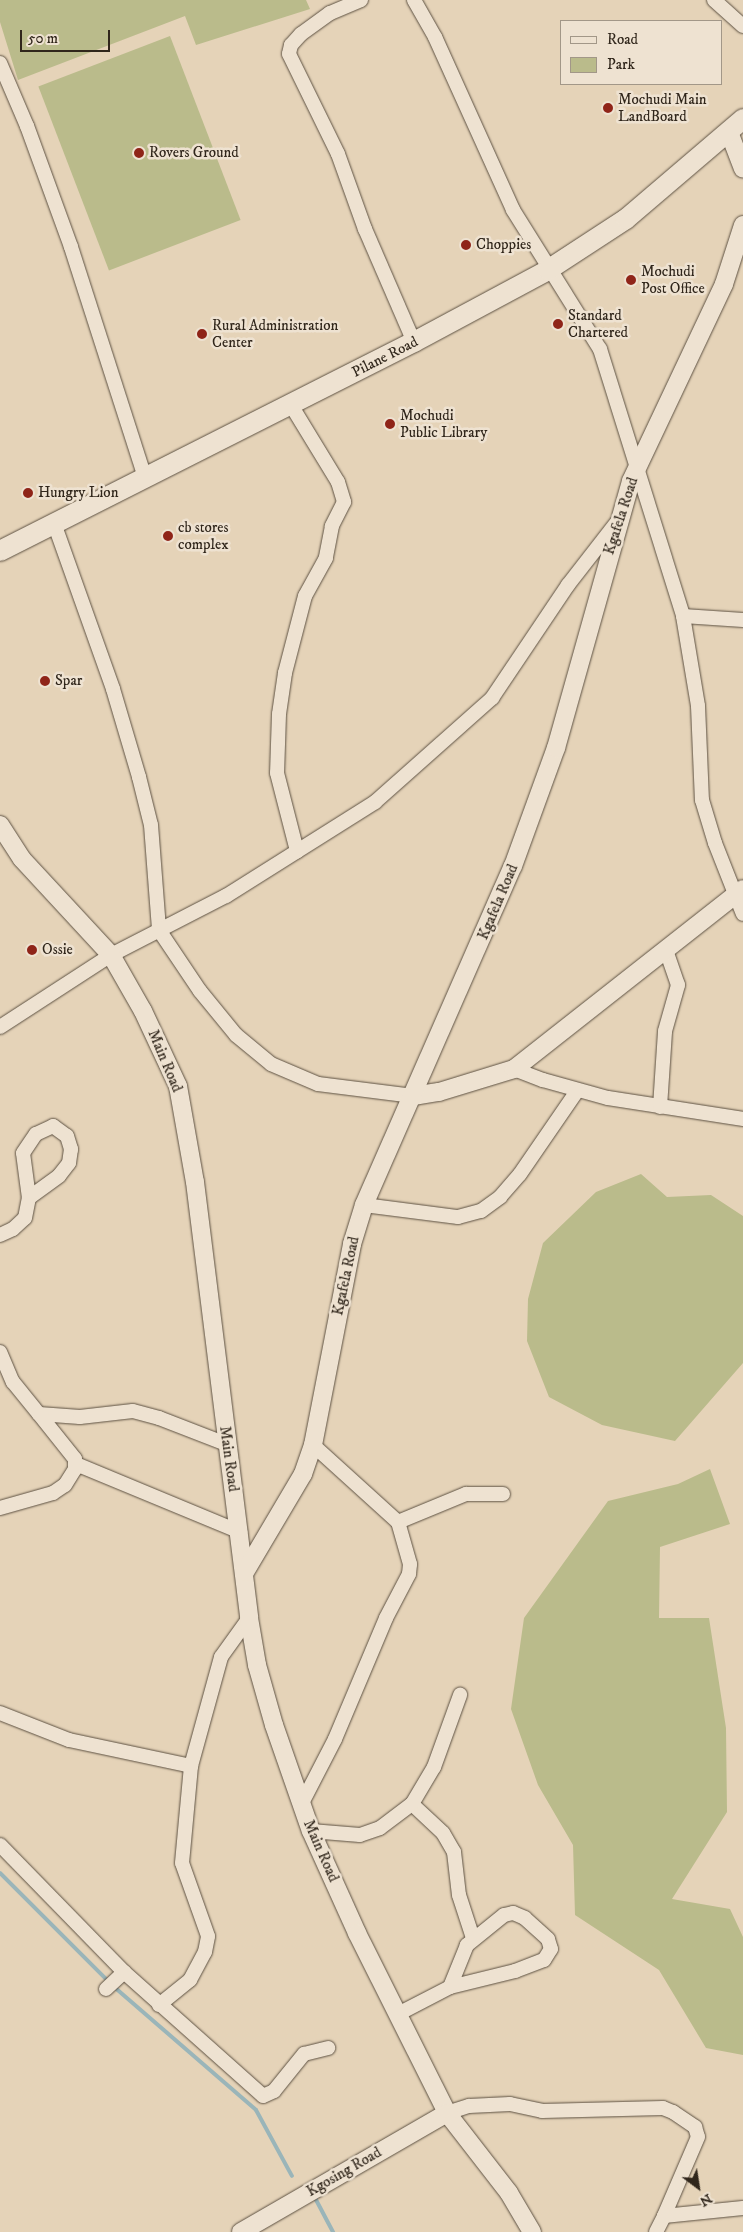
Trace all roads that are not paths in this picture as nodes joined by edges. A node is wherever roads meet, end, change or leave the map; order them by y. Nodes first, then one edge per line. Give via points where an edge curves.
1 (360, 0) edge
2 (414, 0) edge
3 (714, 0) edge
4 (743, 26) edge
5 (0, 63) edge
6 (736, 126) edge
7 (743, 168) edge
8 (743, 225) edge
9 (548, 270) junction
10 (414, 342) junction
11 (291, 405) junction
12 (636, 469) junction
13 (145, 478) junction
14 (617, 522) junction
15 (54, 523) junction
16 (0, 551) edge
17 (683, 616) junction
18 (743, 620) edge
19 (0, 825) edge
20 (297, 851) junction
21 (738, 891) edge
22 (743, 914) edge
23 (160, 930) junction
24 (666, 951) junction
25 (111, 955) junction
26 (0, 1027) edge
27 (514, 1069) junction
28 (577, 1091) junction
29 (413, 1096) junction
30 (660, 1107) junction
31 (743, 1118) edge
32 (29, 1198) junction
33 (364, 1205) junction
34 (0, 1235) edge
35 (0, 1352) edge
36 (39, 1414) junction
37 (226, 1444) junction
38 (313, 1445) junction
39 (76, 1464) junction
40 (502, 1494) dead end
41 (0, 1508) edge
42 (398, 1522) junction
43 (240, 1532) junction
44 (245, 1572) junction
45 (249, 1618) junction
46 (460, 1695) dead end
47 (0, 1713) edge
48 (191, 1766) junction
49 (301, 1804) junction
50 (412, 1804) junction
51 (311, 1830) junction
52 (0, 1845) edge
53 (473, 1938) junction
54 (121, 1975) junction
55 (450, 1987) junction
56 (106, 1989) dead end
57 (159, 2005) junction
58 (398, 2014) junction
59 (328, 2048) dead end
60 (447, 2112) junction
61 (743, 2208) edge
62 (664, 2216) junction
63 (240, 2232) edge
64 (532, 2232) edge
65 (656, 2232) edge

1 - 10 street via 330,13 301,34 291,45 289,54 338,154 365,229
2 - 9 street via 435,37 513,210
3 - 4 street
5 - 13 street via 71,247
6 - 7 street
6 - 9 main road, Pilane Road via 626,219
8 - 12 street, Kgafela Road via 724,284
9 - 10 main road, Pilane Road
9 - 12 street via 600,349
10 - 11 main road, Pilane Road
11 - 13 main road, Pilane Road
11 - 20 street via 338,482 344,502 332,526 326,558 305,596 285,673 279,714 277,773
12 - 14 street, Kgafela Road
12 - 17 street
13 - 15 main road, Pilane Road
14 - 20 street via 568,585 492,698 375,802
14 - 29 street, Kgafela Road via 556,748 513,866
15 - 16 main road, Pilane Road
15 - 23 street via 113,689 144,796 151,825
17 - 18 street
17 - 21 street via 698,706 702,800
19 - 25 street, Main Road via 22,859
20 - 23 street via 226,896
21 - 22 street
21 - 24 street
23 - 25 street
23 - 29 street via 200,991 236,1036 271,1064 318,1084
24 - 27 street
24 - 30 street via 678,985 666,1032
25 - 26 street
25 - 37 street, Main Road via 143,1011 178,1086 195,1182
27 - 28 street
27 - 29 street via 439,1092
28 - 30 street
28 - 33 street via 520,1174 500,1197 481,1211 458,1218
29 - 33 street, Kgafela Road
30 - 31 street
32 - 32 street via 23,1153 36,1134 53,1126 67,1136 71,1149 69,1163 59,1176
32 - 34 street via 25,1218
33 - 38 street, Kgafela Road via 352,1244
35 - 36 street via 12,1382
36 - 37 street via 80,1418 133,1412 159,1418
36 - 39 street
37 - 43 street, Main Road
38 - 42 street
38 - 44 street, Kgafela Road via 303,1474
39 - 41 street via 65,1485 53,1493
39 - 43 street
40 - 42 street via 466,1494
42 - 49 street via 410,1574 386,1618 335,1739
43 - 44 street, Main Road
44 - 45 street, Main Road
45 - 48 street via 221,1657
45 - 49 street, Main Road via 257,1665
46 - 50 street via 434,1767
47 - 48 street via 69,1740
48 - 57 street via 182,1862 208,1936 200,1967 190,1980
49 - 51 street, Main Road
50 - 51 street via 380,1828 360,1835
50 - 53 street via 443,1832 454,1852 459,1896
51 - 58 street, Main Road
52 - 54 street
53 - 55 street via 463,1953
53 - 55 street via 504,1915 513,1913 542,1931 551,1949 544,1960 515,1972
54 - 56 street
54 - 57 street
55 - 58 street
57 - 59 street via 263,2096 274,2091 304,2054
58 - 60 street, Main Road
60 - 62 street via 469,2106 510,2104 542,2111 663,2108 674,2112 695,2127 698,2137
60 - 63 street, Kgosing Road
60 - 64 street, Main Road via 509,2193
61 - 62 street
62 - 65 street

